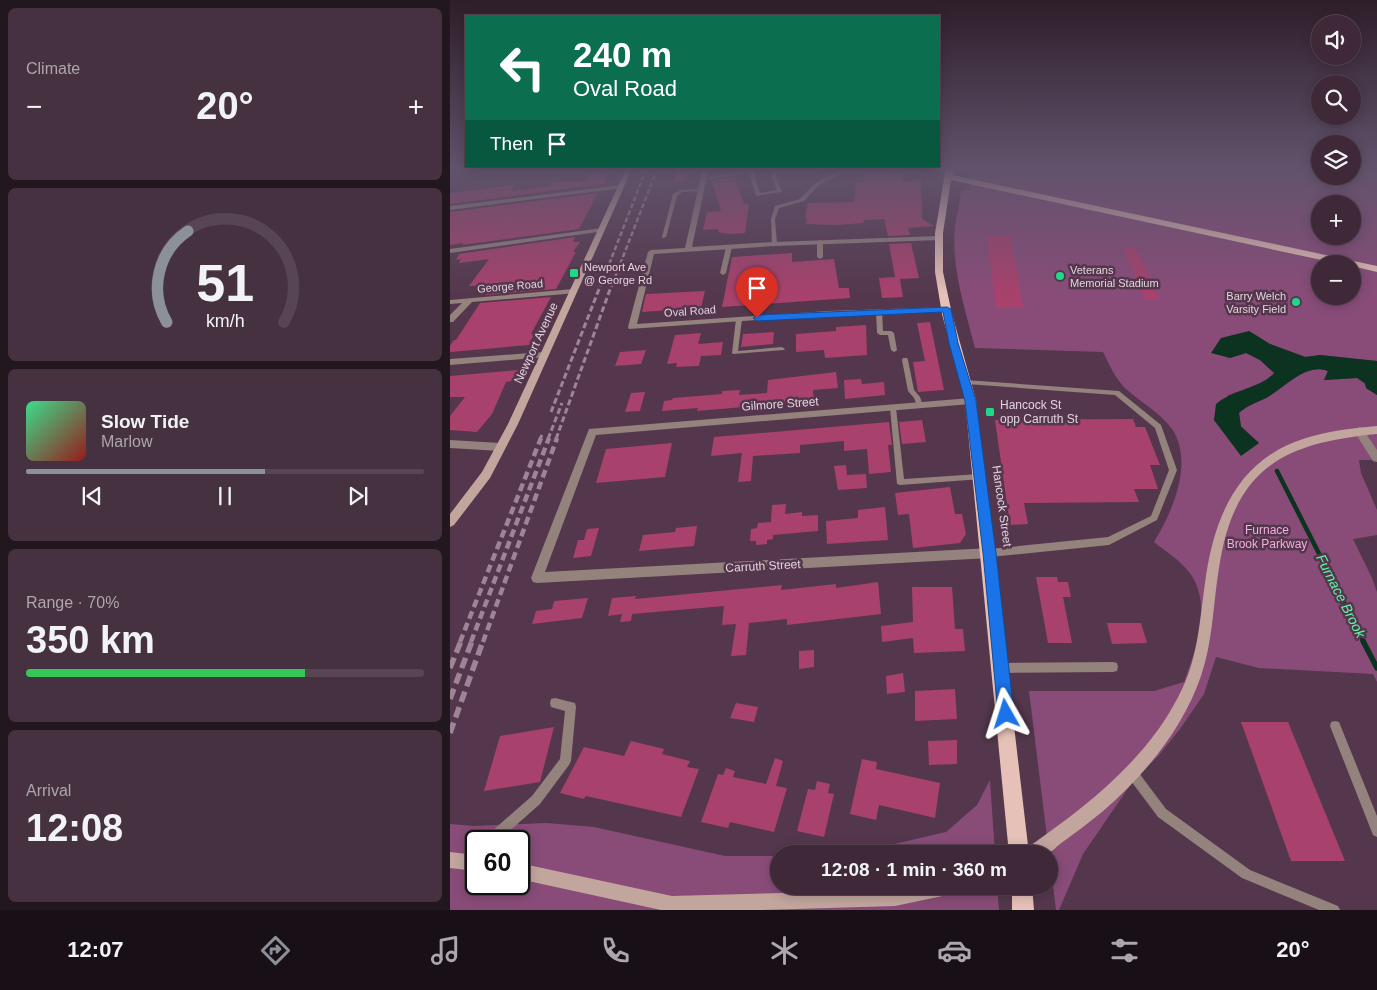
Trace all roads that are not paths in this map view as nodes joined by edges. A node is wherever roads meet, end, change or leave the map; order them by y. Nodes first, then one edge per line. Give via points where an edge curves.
1 (611, 209) edge
2 (671, 209) edge
3 (696, 209) edge
4 (776, 209) edge
5 (943, 209) edge
6 (1114, 209) edge
7 (602, 230) junction
8 (664, 237) dead end
9 (939, 238) junction
10 (820, 242) junction
11 (774, 244) junction
12 (729, 247) junction
13 (688, 249) junction
14 (450, 251) edge
15 (820, 257) dead end
16 (1377, 269) edge
17 (723, 272) dead end
18 (573, 291) junction
19 (469, 301) junction
20 (450, 302) edge
21 (947, 309) junction
22 (879, 311) junction
23 (739, 319) junction
24 (450, 320) edge
25 (782, 349) dead end
26 (894, 350) dead end
27 (544, 355) junction
28 (905, 360) dead end
29 (450, 362) edge
30 (967, 382) junction
31 (971, 401) junction
32 (920, 406) junction
33 (893, 408) junction
34 (1377, 430) edge
35 (1359, 431) junction
36 (450, 444) edge
37 (500, 447) junction
38 (1377, 458) edge
39 (979, 476) junction
40 (450, 522) edge
41 (990, 553) junction
42 (537, 578) joint
43 (1113, 667) dead end
44 (1001, 668) junction
45 (555, 703) dead end
46 (1335, 726) dead end
47 (1132, 773) junction
48 (501, 830) edge
49 (1377, 831) edge
50 (1018, 845) edge
51 (1046, 845) edge
52 (530, 873) edge
53 (909, 895) edge
54 (1023, 895) edge
55 (1024, 910) edge
56 (1334, 910) edge

1 - 7 main road, Newport Avenue
2 - 8 lane
3 - 13 street
4 - 11 lane via 773,219
5 - 9 main road, Hancock Street
6 - 16 main road
7 - 14 street
7 - 18 main road, Newport Avenue
9 - 10 street
9 - 21 main road, Hancock Street via 939,273
10 - 11 street
10 - 15 lane
11 - 12 street
12 - 13 street
12 - 17 lane
13 - 23 street, Oval Road via 651,252 632,326
18 - 19 street, George Road
18 - 27 main road, Newport Avenue
19 - 20 street, George Road
19 - 24 street
21 - 22 street, Oval Road
21 - 30 main road, Hancock Street via 953,343
22 - 23 street, Oval Road
22 - 26 lane via 880,333 892,333
23 - 25 lane via 735,353
27 - 29 street
27 - 37 main road, Newport Avenue
28 - 32 lane via 911,391
30 - 31 main road, Hancock Street
30 - 41 lane via 1117,393 1158,427 1173,470 1154,518 1109,541
31 - 32 street, Gilmore Street
31 - 39 main road, Hancock Street
32 - 33 street, Gilmore Street
33 - 39 lane via 900,482
33 - 42 street, Gilmore Street via 592,432
34 - 35 main road
35 - 38 street
35 - 47 main road via 1322,438 1280,453 1247,478 1234,497 1218,539 1203,649 1188,692 1161,737
36 - 37 street
37 - 40 main road, Newport Avenue via 486,475
39 - 41 main road, Hancock Street
41 - 42 street, Carruth Street
41 - 44 main road, Hancock Street
43 - 44 lane
44 - 50 main road, Hancock Street
45 - 48 lane via 571,707 565,760 536,800
46 - 49 lane
47 - 51 main road via 1072,827
47 - 56 lane via 1162,813 1246,874
52 - 53 main road via 672,904
54 - 55 main road

